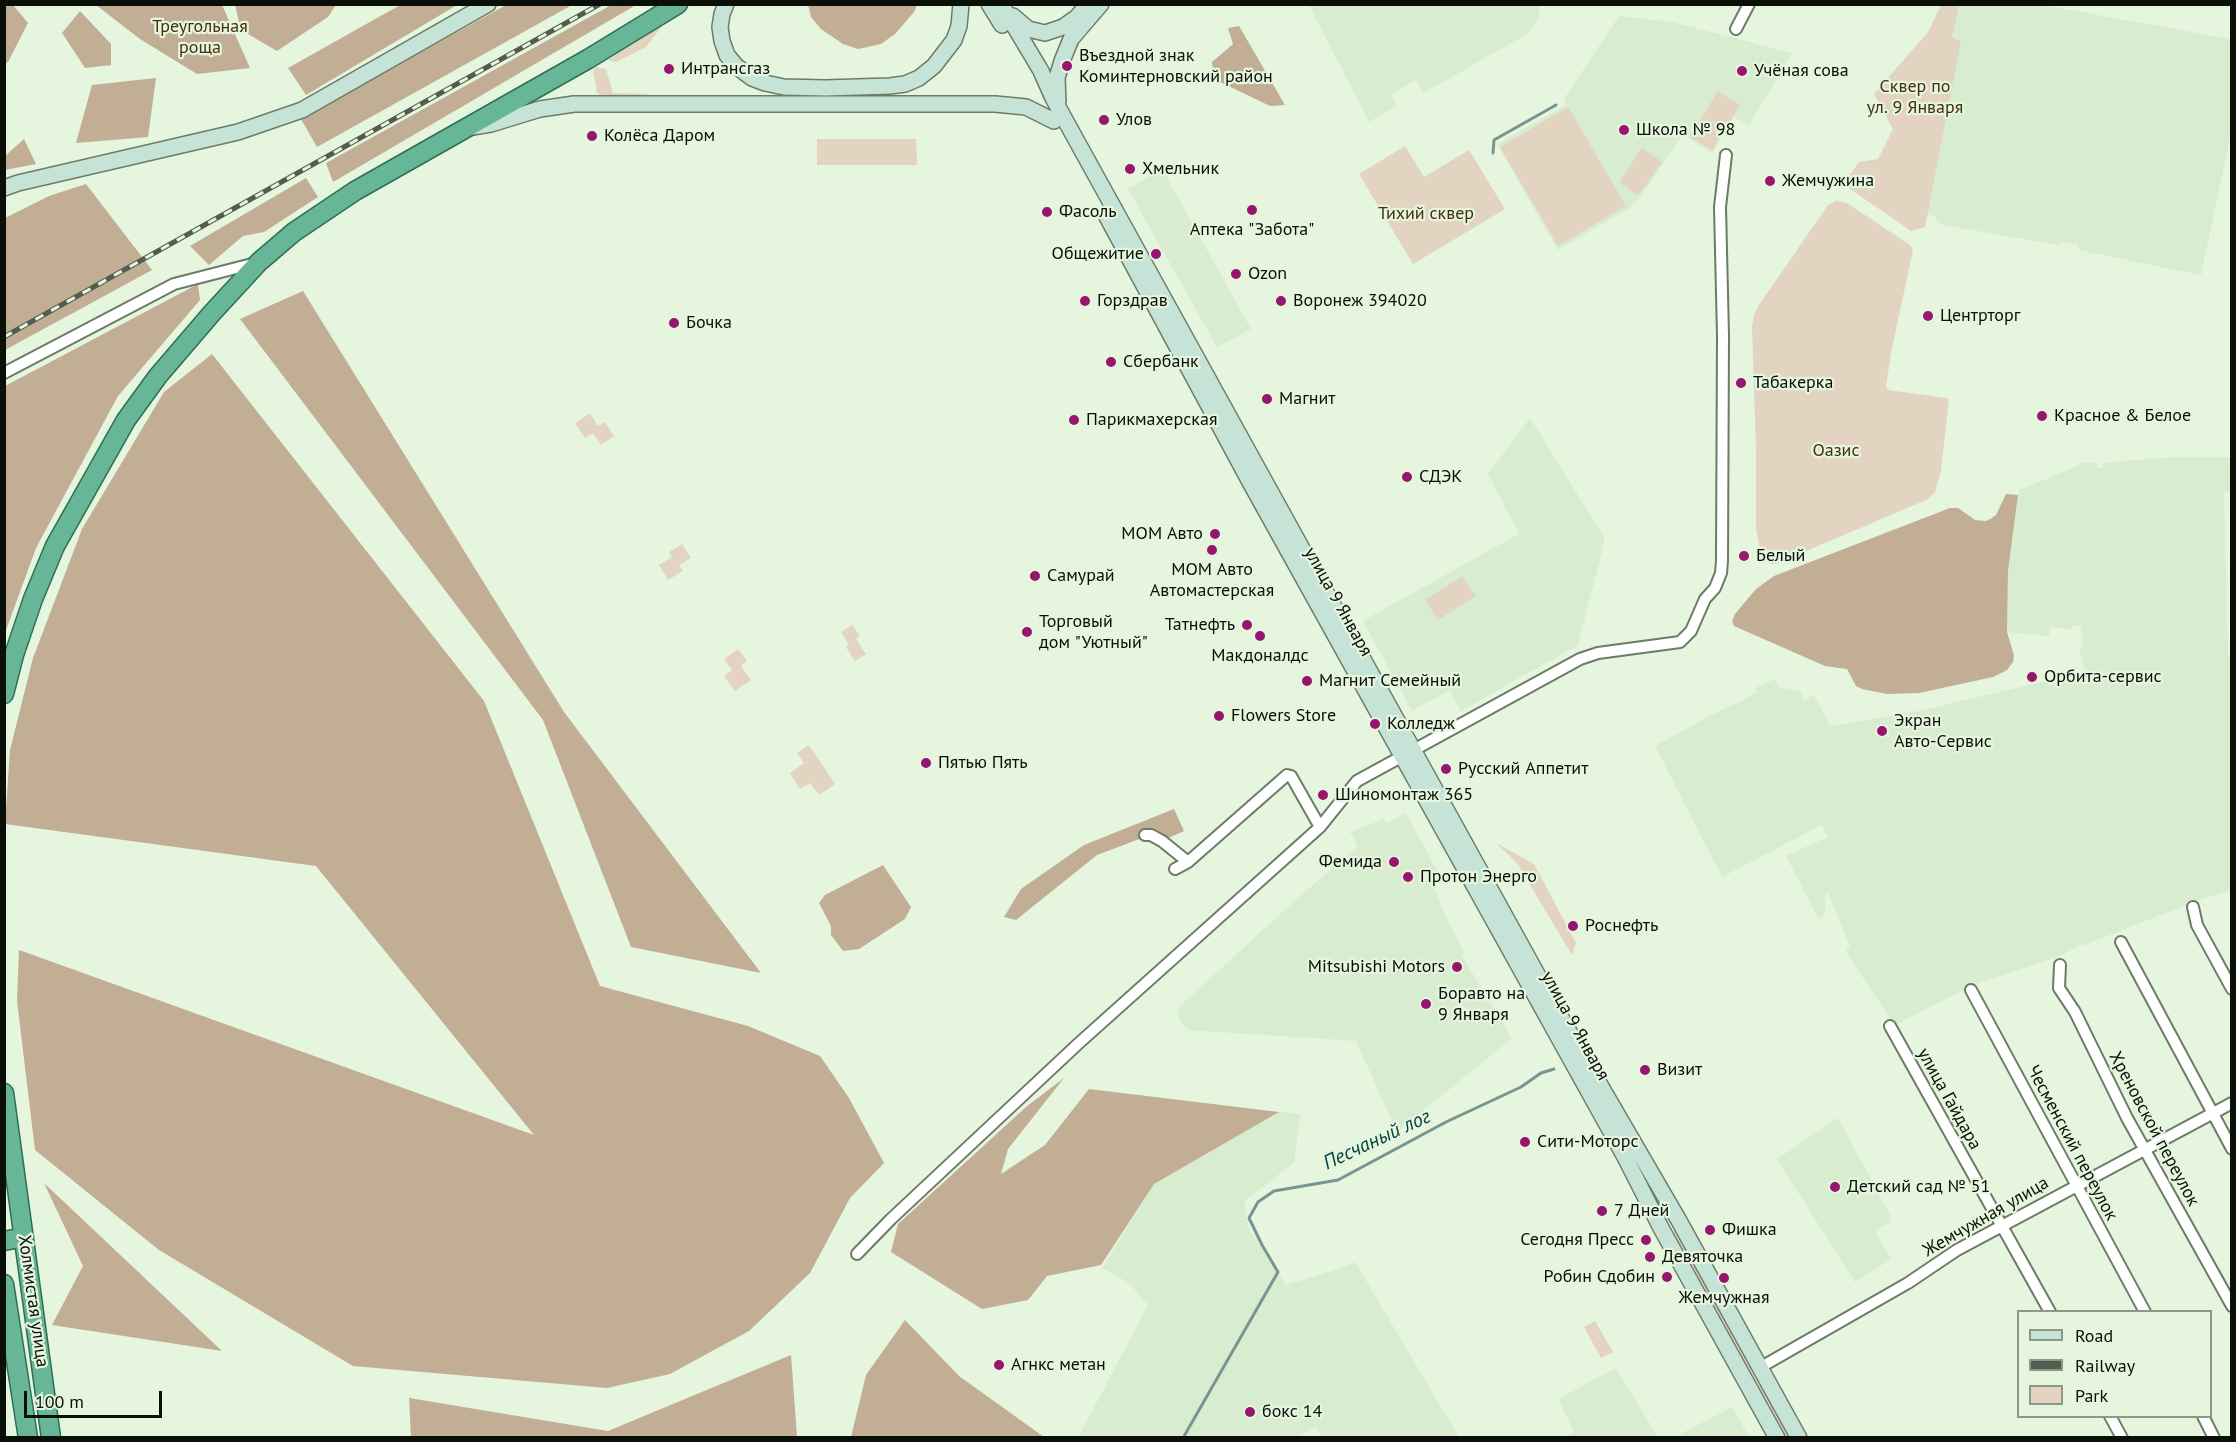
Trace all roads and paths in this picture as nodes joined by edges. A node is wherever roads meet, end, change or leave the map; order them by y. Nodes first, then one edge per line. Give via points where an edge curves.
1 (488, 4) edge
2 (678, 4) edge
3 (726, 4) edge
4 (961, 4) edge
5 (989, 4) edge
6 (1002, 4) edge
7 (1088, 4) edge
8 (1101, 4) edge
9 (1749, 4) edge
10 (1736, 28) dead end
11 (1059, 120) junction
12 (466, 129) junction
13 (1726, 155) dead end
14 (4, 188) edge
15 (259, 262) junction
16 (4, 373) edge
17 (4, 694) edge
18 (1407, 753) junction
19 (1320, 827) junction
20 (1145, 835) dead end
21 (1458, 844) junction
22 (1188, 862) junction
23 (1175, 869) dead end
24 (2193, 907) dead end
25 (2121, 942) dead end
26 (2060, 964) dead end
27 (2232, 989) edge
28 (1971, 990) dead end
29 (1890, 1026) dead end
30 (4, 1093) edge
31 (2232, 1103) edge
32 (2212, 1114) junction
33 (2232, 1149) edge
34 (2144, 1150) junction
35 (2076, 1185) junction
36 (2001, 1226) junction
37 (24, 1237) junction
38 (4, 1241) edge
39 (857, 1254) dead end
40 (4, 1284) edge
41 (2232, 1306) edge
42 (2049, 1310) edge
43 (2144, 1310) edge
44 (1761, 1367) junction
45 (2111, 1418) edge
46 (2204, 1418) edge
47 (28, 1437) edge
48 (51, 1437) edge
49 (1777, 1437) edge
50 (1799, 1437) edge
51 (2122, 1437) edge
52 (2214, 1437) edge

1 - 14 main road via 287,116 238,132
2 - 12 highway
3 - 4 main road via 720,27 722,41 736,66 765,83 825,88 890,86 919,78 954,40 960,26
5 - 11 main road, улица 9 Января
6 - 7 main road via 1028,29 1044,33 1063,27
6 - 11 main road, улица 9 Января via 1041,71
8 - 11 main road via 1071,39 1062,61 1057,78
9 - 10 street
11 - 12 main road via 1026,107 995,104 574,104
11 - 18 main road, улица 9 Января via 1245,474
12 - 15 highway via 332,206
13 - 18 street via 1720,207 1722,561 1715,588 1705,599 1691,631 1680,642 1580,659
15 - 16 street via 174,284
15 - 17 highway via 166,367 126,420 55,546 29,610
18 - 19 street via 1358,781
18 - 21 main road, улица 9 Января
19 - 22 street via 1287,775
19 - 39 street via 1079,1043
20 - 22 street via 1162,841
21 - 44 main road, улица 9 Января
21 - 49 main road, улица 9 Января via 1665,1236
22 - 23 street
24 - 27 street via 2197,925
25 - 32 street
26 - 34 street, Хреновской переулок via 2060,988
28 - 35 street, Чесменский переулок
29 - 36 street, улица Гайдара
30 - 37 highway, Холмистая улица
31 - 32 street, Жемчужная улица
32 - 33 street
32 - 34 street, Жемчужная улица
34 - 35 street, Жемчужная улица
34 - 41 street, Хреновской переулок
35 - 36 street, Жемчужная улица
35 - 43 street, Чесменский переулок
36 - 42 street, улица Гайдара
36 - 44 street, Жемчужная улица
37 - 38 highway
37 - 48 highway, Холмистая улица
40 - 47 highway, Холмистая улица
44 - 50 main road, улица 9 Января
45 - 51 street
46 - 52 street

